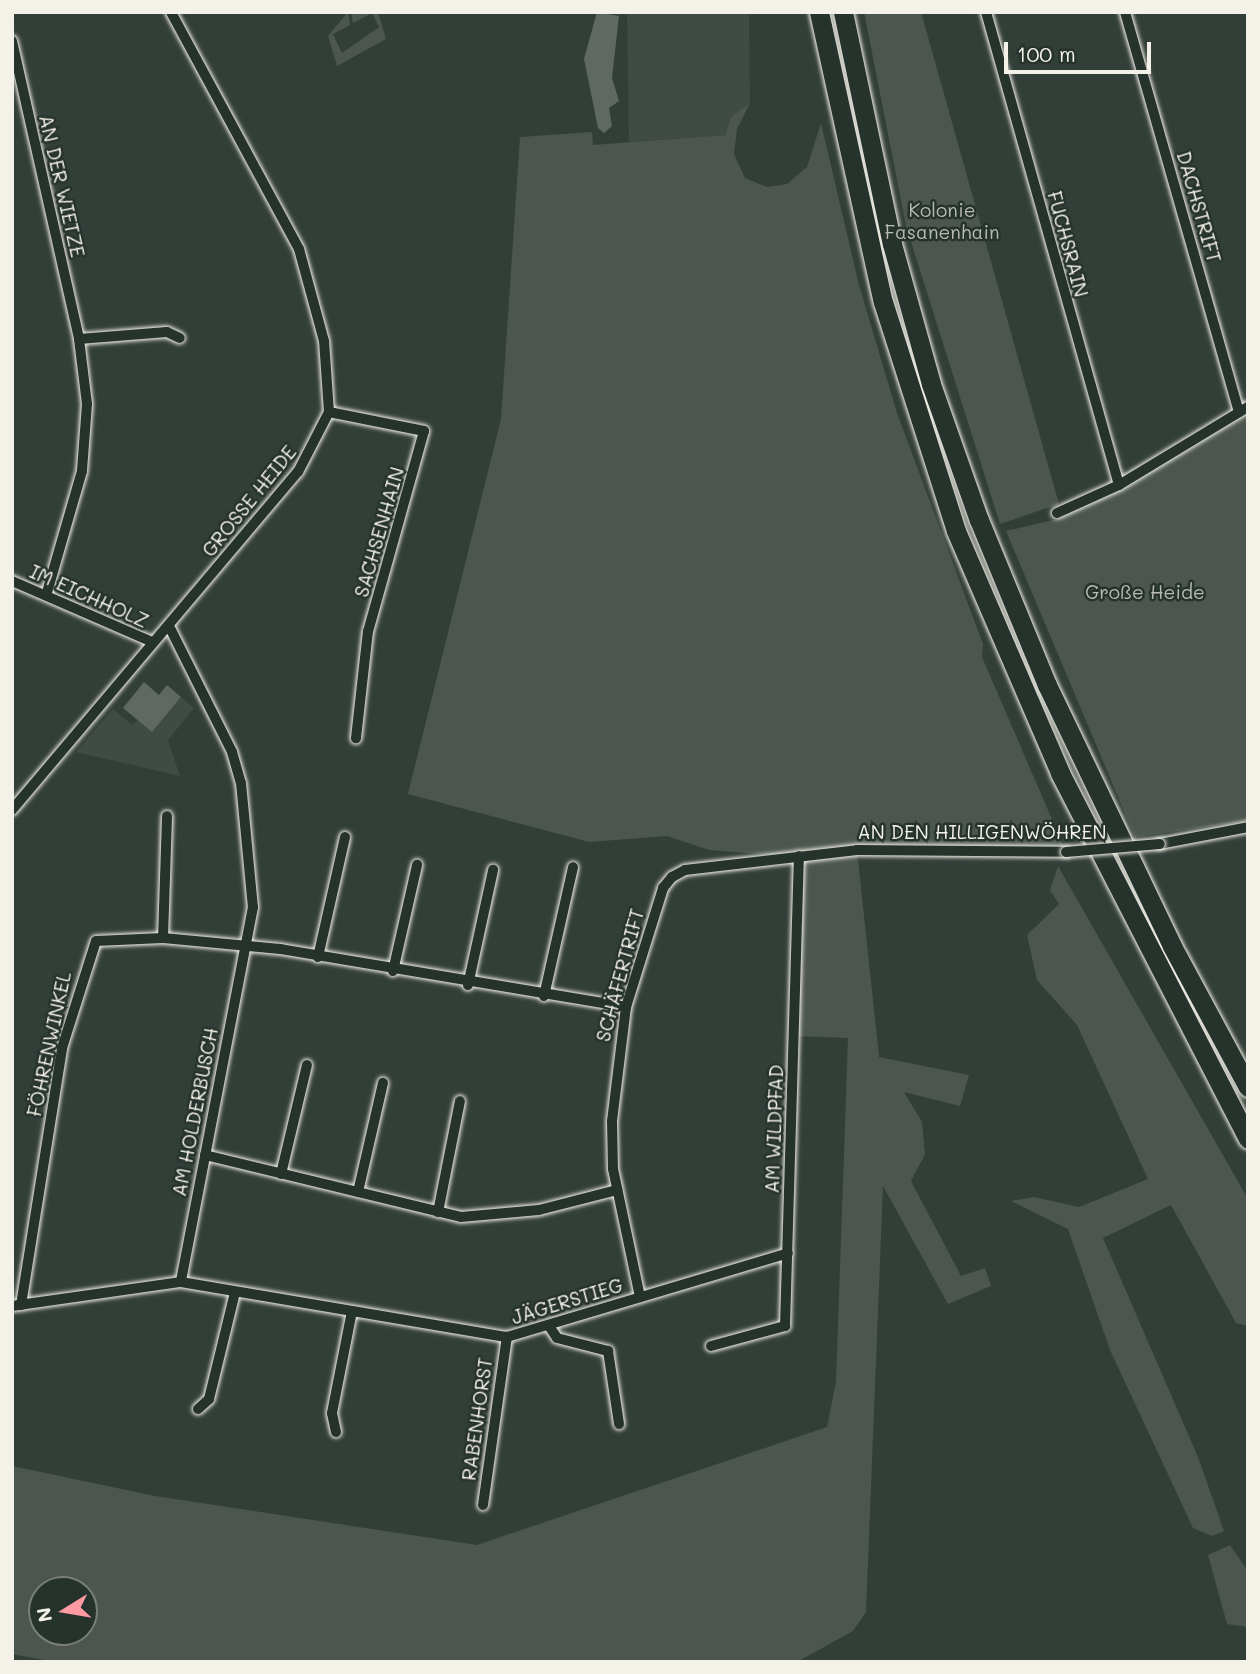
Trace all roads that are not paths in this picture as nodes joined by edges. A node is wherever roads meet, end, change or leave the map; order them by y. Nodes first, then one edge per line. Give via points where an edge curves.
1 (172, 12) edge
2 (819, 12) edge
3 (843, 12) edge
4 (986, 12) edge
5 (1125, 12) edge
6 (12, 41) edge
7 (180, 338) dead end
8 (79, 339) junction
9 (1243, 409) edge
10 (329, 412) junction
11 (1119, 485) junction
12 (1058, 513) dead end
13 (12, 581) edge
14 (47, 592) junction
15 (169, 626) junction
16 (152, 642) junction
17 (356, 738) dead end
18 (12, 810) edge
19 (167, 816) dead end
20 (1248, 827) edge
21 (345, 836) dead end
22 (799, 856) junction
23 (417, 865) dead end
24 (573, 867) dead end
25 (494, 870) dead end
26 (163, 938) junction
27 (244, 949) junction
28 (318, 957) junction
29 (393, 971) junction
30 (468, 985) junction
31 (544, 996) junction
32 (626, 1007) junction
33 (307, 1065) dead end
34 (383, 1083) dead end
35 (1248, 1087) edge
36 (460, 1101) dead end
37 (1248, 1139) edge
38 (205, 1155) junction
39 (281, 1174) junction
40 (617, 1190) junction
41 (358, 1192) junction
42 (439, 1212) junction
43 (788, 1253) junction
44 (181, 1282) junction
45 (235, 1292) junction
46 (640, 1297) junction
47 (17, 1306) edge
48 (352, 1311) junction
49 (549, 1326) junction
50 (507, 1337) junction
51 (711, 1346) dead end
52 (198, 1409) dead end
53 (619, 1424) dead end
54 (336, 1432) dead end
55 (483, 1505) dead end

1 - 10 street via 299,249 324,341
2 - 37 highway via 873,265 956,531 1066,785
3 - 35 highway via 892,244 931,384 979,520 1058,710 1172,946
4 - 11 street, FUCHSRAIN
5 - 9 street, DACHSTRIFT
6 - 8 street, AN DER WIETZE
7 - 8 street via 167,332
8 - 14 street, AN DER WIETZE via 88,404 82,471
9 - 11 street
10 - 15 street, GROSSE HEIDE via 299,472
10 - 17 street, SACHSENHAIN via 424,431 368,631
11 - 12 street
13 - 14 street, IM EICHHOLZ
14 - 16 street, IM EICHHOLZ
15 - 16 street, GROSSE HEIDE
15 - 27 street, AM HOLDERBUSCH via 222,725 241,783 253,907
16 - 18 street, GROSSE HEIDE
19 - 26 street
20 - 22 street, AN DEN HILLIGENWÖHREN, bridge via 1160,844 1066,852 857,850
21 - 28 street
22 - 32 street, SCHÄFERTRIFT via 685,870 672,877 663,888
22 - 43 street, AM WILDPFAD
23 - 29 street
24 - 31 street
25 - 30 street
26 - 27 street, FÖHRENWINKEL
26 - 47 street, FÖHRENWINKEL via 104,937 89,949 62,1048
27 - 28 street, FÖHRENWINKEL
27 - 38 street, AM HOLDERBUSCH
28 - 29 street, FÖHRENWINKEL
29 - 30 street, FÖHRENWINKEL
30 - 31 street, FÖHRENWINKEL
31 - 32 street, FÖHRENWINKEL
32 - 40 street, SCHÄFERTRIFT via 612,1121
33 - 39 street
34 - 41 street
36 - 42 street
38 - 39 street
38 - 44 street, AM HOLDERBUSCH
39 - 41 street
40 - 42 street via 509,1215
40 - 46 street, SCHÄFERTRIFT
41 - 42 street
43 - 46 street, JÄGERSTIEG
43 - 51 street, AM WILDPFAD via 785,1326
44 - 45 street, JÄGERSTIEG
44 - 47 street, JÄGERSTIEG
45 - 48 street, JÄGERSTIEG
45 - 52 street via 209,1399
46 - 49 street, JÄGERSTIEG
48 - 50 street, JÄGERSTIEG
48 - 54 street via 332,1413
49 - 50 street, JÄGERSTIEG
49 - 53 street via 557,1338 608,1351
50 - 55 street, RABENHORST

